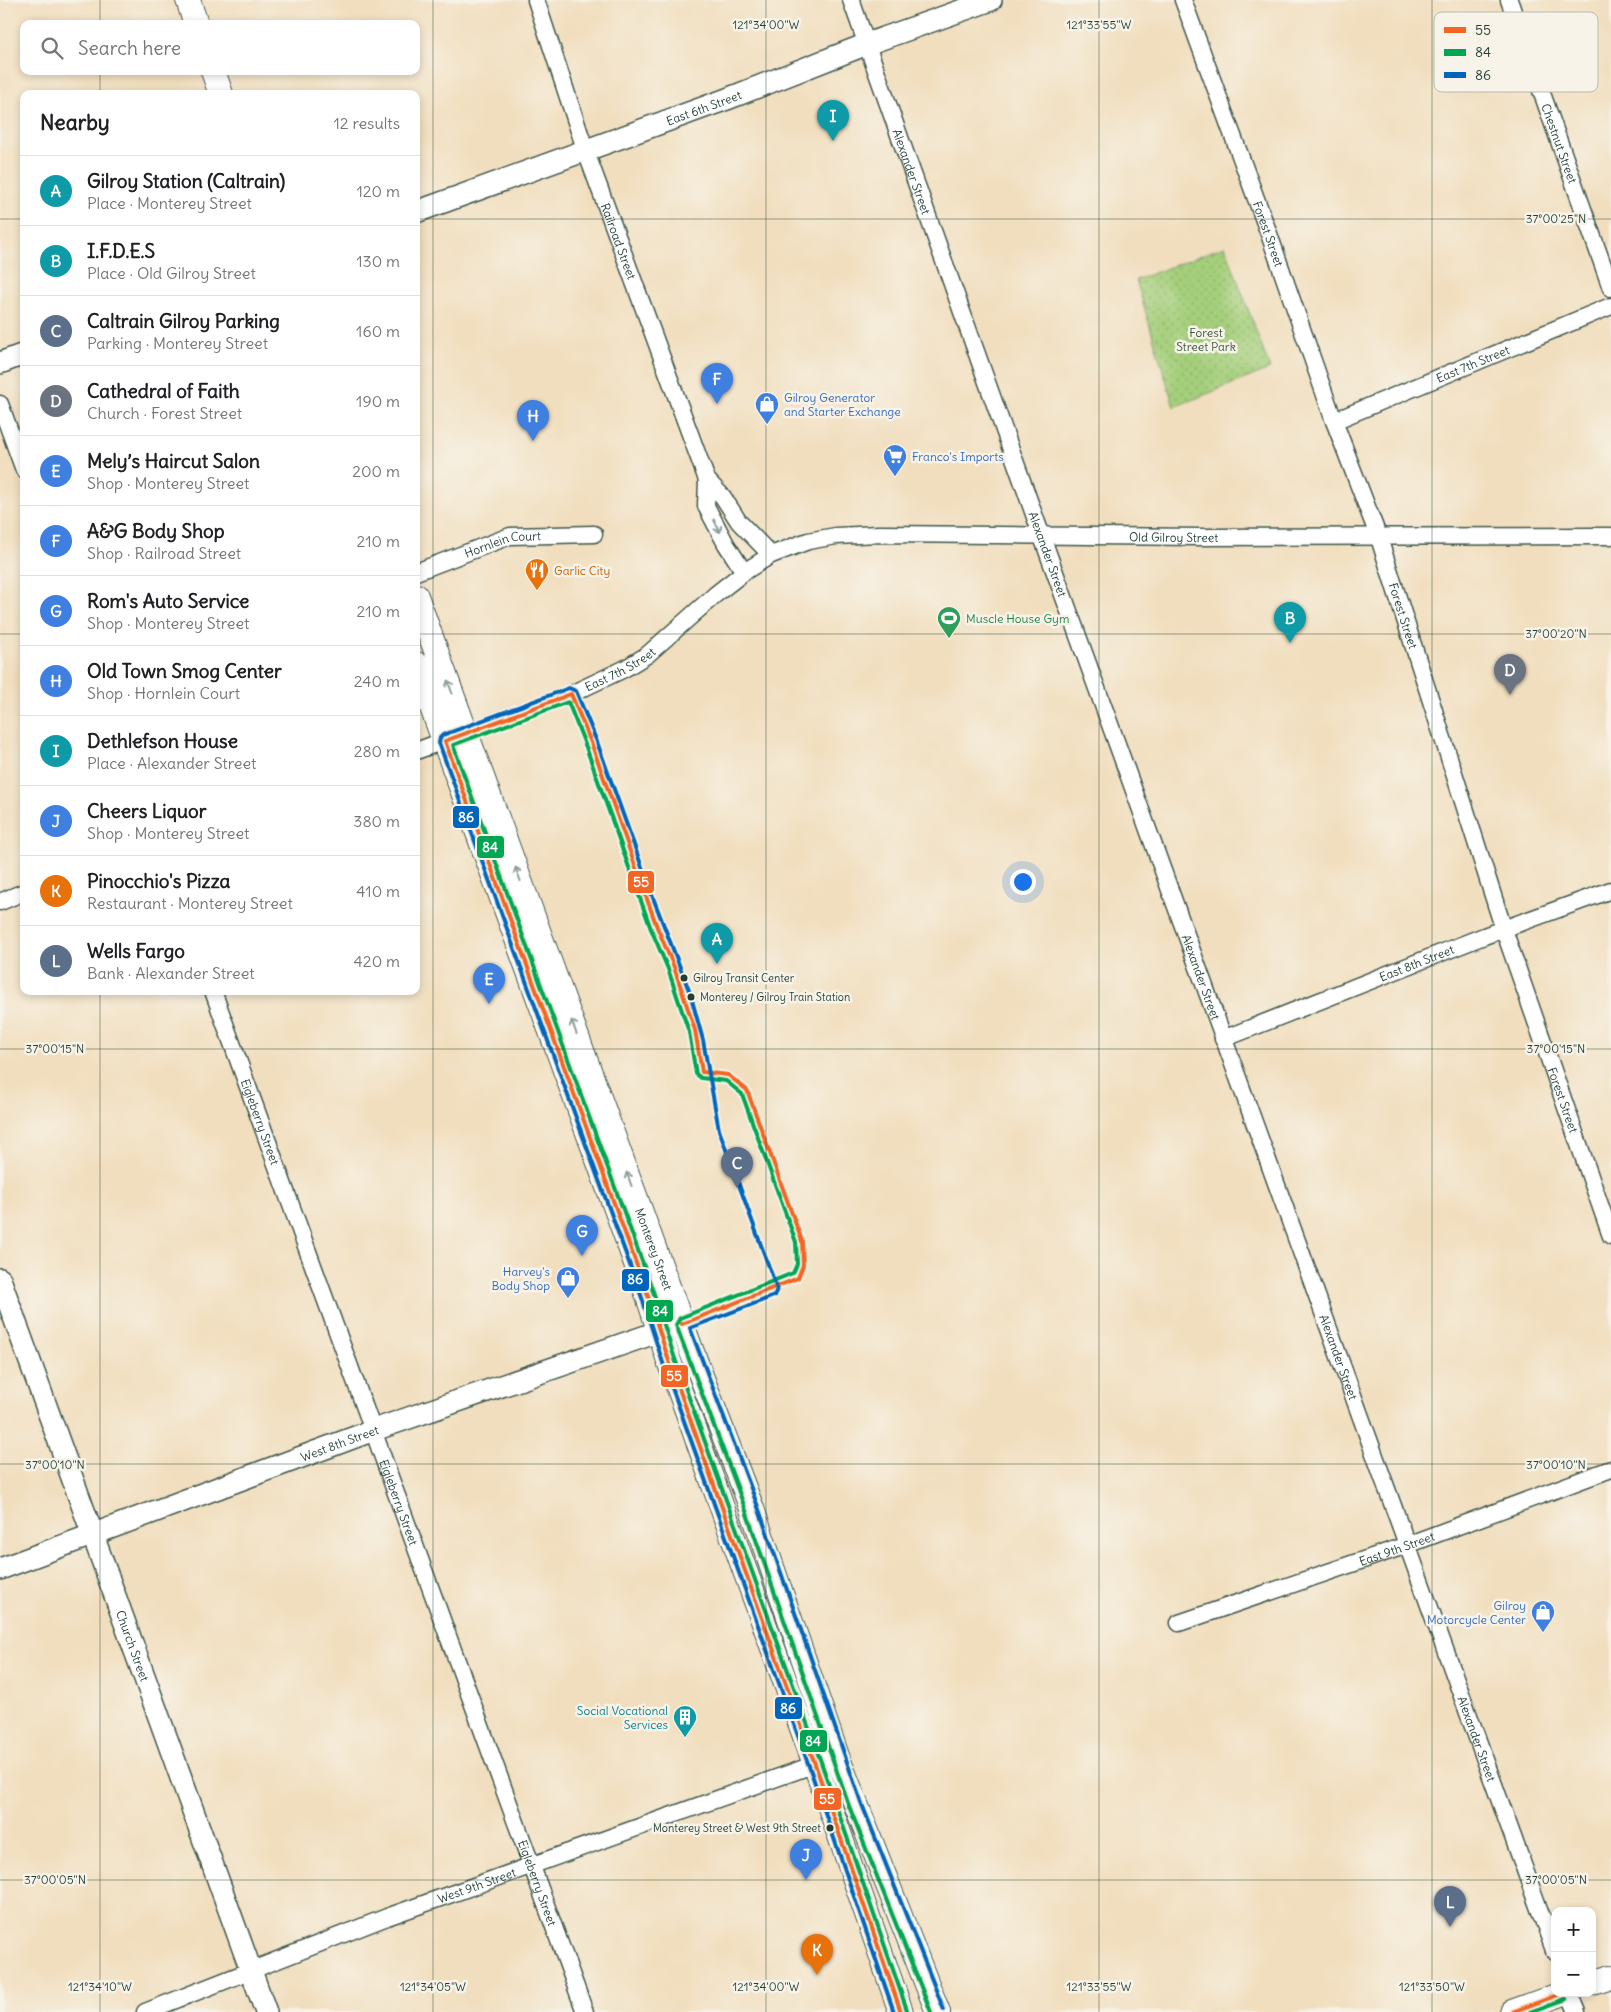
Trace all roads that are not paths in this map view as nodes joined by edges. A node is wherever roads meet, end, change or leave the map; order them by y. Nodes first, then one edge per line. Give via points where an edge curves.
1 (188, 0) edge
2 (536, 0) edge
3 (851, 0) edge
4 (991, 0) edge
5 (1183, 0) edge
6 (1509, 0) edge
7 (1513, 12) edge
8 (195, 20) edge
9 (867, 44) junction
10 (215, 75) edge
11 (220, 90) edge
12 (1542, 92) edge
13 (585, 149) junction
14 (420, 211) edge
15 (1611, 288) edge
16 (1611, 306) edge
17 (20, 356) edge
18 (0, 364) edge
19 (0, 404) edge
20 (1334, 421) junction
21 (20, 459) edge
22 (707, 480) junction
23 (594, 534) dead end
24 (1040, 534) junction
25 (1611, 536) edge
26 (1379, 538) junction
27 (771, 555) junction
28 (420, 570) edge
29 (744, 572) junction
30 (420, 610) edge
31 (420, 671) edge
32 (456, 737) junction
33 (420, 750) edge
34 (1611, 890) edge
35 (20, 894) edge
36 (0, 902) edge
37 (1504, 930) junction
38 (214, 995) edge
39 (1223, 1038) junction
40 (1611, 1236) edge
41 (0, 1279) edge
42 (682, 1324) junction
43 (660, 1332) junction
44 (374, 1430) junction
45 (1611, 1470) edge
46 (92, 1534) junction
47 (1407, 1545) junction
48 (0, 1569) edge
49 (1179, 1623) dead end
50 (837, 1756) junction
51 (815, 1764) junction
52 (531, 1864) junction
53 (1554, 1952) edge
54 (251, 1971) junction
55 (1611, 1976) edge
56 (1596, 1982) edge
57 (1553, 1997) edge
58 (1571, 1997) edge
59 (145, 2012) edge
60 (266, 2012) edge
61 (585, 2012) edge
62 (901, 2012) edge
63 (938, 2012) edge
64 (1512, 2012) edge
65 (1577, 2012) edge

1 - 8 main road
2 - 13 street, Railroad Street
3 - 9 street, Alexander Street
4 - 9 street, East 6th Street
5 - 20 street, Forest Street
6 - 7 street, Chestnut Street
9 - 13 street, East 6th Street via 727,99
9 - 24 street, Alexander Street
10 - 11 main road
12 - 15 street, Chestnut Street
13 - 14 street, East 6th Street
13 - 22 street, Railroad Street
16 - 20 street, East 7th Street
17 - 18 street
19 - 21 street
20 - 26 street, Forest Street
22 - 27 street, Railroad Street via 739,522
22 -> 29 street, Railroad Street via 706,506
23 - 28 street, Hornlein Court via 510,536
24 - 26 street, Old Gilroy Street
24 - 27 street, Old Gilroy Street via 836,536 808,541
24 - 39 street, Alexander Street
25 - 26 street, Old Gilroy Street
26 - 37 street, Forest Street
27 - 29 street, Old Gilroy Street
29 - 32 street, East 7th Street via 647,655 624,669 571,694
32 -> 30 main road, Monterey Street
31 - 32 main road, Monterey Street
32 - 33 street, East 7th Street
42 -> 32 main road, Monterey Street
32 - 43 main road, Monterey Street
34 - 37 street, East 8th Street
35 - 36 street
37 - 39 street, East 8th Street
37 - 40 street, Forest Street
38 - 44 street, Eigleberry Street
39 - 47 street, Alexander Street
41 - 46 street, Church Street
42 - 43 street, West 8th Street
42 - 50 main road, Monterey Street via 751,1506
43 - 44 street, West 8th Street
43 - 51 main road, Monterey Street
44 - 46 street, West 8th Street
44 - 52 street, Eigleberry Street
45 - 47 street, East 9th Street
46 - 48 street, West 8th Street
46 - 54 street, Church Street
47 - 49 street, East 9th Street
47 - 53 street, Alexander Street
50 - 51 street, West 9th Street
50 - 63 main road, Monterey Street
51 - 52 street, West 9th Street
51 - 62 main road, Monterey Street
52 - 54 street, West 9th Street
52 - 61 street, Eigleberry Street
54 - 59 street, West 9th Street
54 - 60 street, Church Street
55 - 56 main road
57 - 64 main road
58 - 65 street

